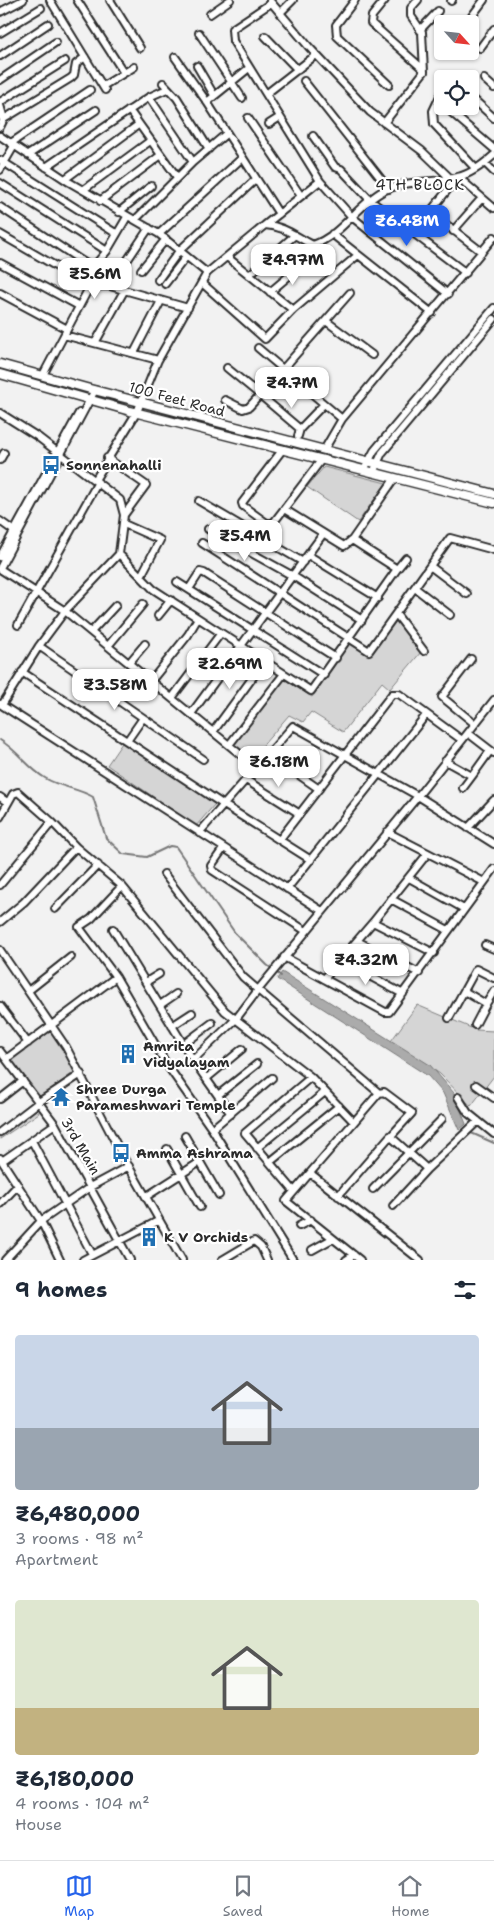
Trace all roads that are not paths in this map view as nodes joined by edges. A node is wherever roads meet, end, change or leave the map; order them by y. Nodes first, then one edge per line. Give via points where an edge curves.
1 (23, 0) edge
2 (50, 0) edge
3 (77, 0) edge
4 (110, 0) edge
5 (230, 0) edge
6 (293, 0) edge
7 (354, 0) edge
8 (385, 0) edge
9 (418, 0) edge
10 (484, 0) edge
11 (271, 1) edge
12 (41, 8) dead end
13 (438, 11) dead end
14 (0, 12) edge
15 (280, 12) junction
16 (210, 14) dead end
17 (473, 15) edge
18 (48, 24) dead end
19 (494, 29) edge
20 (420, 30) junction
21 (0, 33) edge
22 (199, 33) dead end
23 (265, 36) dead end
24 (56, 42) dead end
25 (140, 48) dead end
26 (480, 48) dead end
27 (316, 55) junction
28 (0, 56) edge
29 (85, 57) junction
30 (175, 58) dead end
31 (66, 61) dead end
32 (197, 66) dead end
33 (134, 67) dead end
34 (250, 68) junction
35 (298, 70) junction
36 (124, 73) junction
37 (424, 73) junction
38 (484, 79) dead end
39 (0, 80) edge
40 (304, 81) dead end
41 (232, 82) junction
42 (389, 85) dead end
43 (494, 88) edge
44 (90, 90) dead end
45 (266, 94) junction
46 (214, 95) junction
47 (149, 97) junction
48 (242, 98) dead end
49 (207, 102) junction
50 (0, 103) edge
51 (479, 104) edge
52 (434, 109) edge
53 (96, 110) dead end
54 (129, 110) junction
55 (454, 115) edge
56 (2, 117) edge
57 (280, 117) junction
58 (248, 118) dead end
59 (494, 118) edge
60 (384, 123) junction
61 (270, 124) dead end
62 (138, 125) junction
63 (0, 127) edge
64 (227, 133) junction
65 (0, 136) edge
66 (313, 136) dead end
67 (150, 141) junction
68 (13, 144) junction
69 (208, 149) junction
70 (494, 149) edge
71 (28, 155) junction
72 (161, 155) junction
73 (494, 155) edge
74 (242, 158) junction
75 (2, 161) edge
76 (193, 162) junction
77 (485, 163) junction
78 (46, 167) junction
79 (475, 168) junction
80 (0, 170) edge
81 (494, 172) edge
82 (458, 177) junction
83 (177, 178) junction
84 (450, 178) junction
85 (65, 179) junction
86 (255, 180) junction
87 (320, 181) junction
88 (0, 183) edge
89 (151, 186) dead end
90 (389, 189) junction
91 (83, 190) junction
92 (301, 196) junction
93 (482, 198) junction
94 (100, 201) junction
95 (371, 201) junction
96 (0, 207) edge
97 (494, 208) edge
98 (119, 212) junction
99 (279, 214) junction
100 (127, 216) junction
101 (352, 217) junction
102 (135, 220) junction
103 (265, 225) junction
104 (149, 228) junction
105 (453, 231) junction
106 (0, 234) edge
107 (117, 234) junction
108 (159, 234) junction
109 (332, 234) junction
110 (296, 235) junction
111 (494, 237) edge
112 (166, 239) junction
113 (107, 251) junction
114 (179, 251) junction
115 (482, 252) junction
116 (358, 255) junction
117 (186, 257) junction
118 (227, 257) junction
119 (0, 263) edge
120 (303, 264) dead end
121 (94, 268) junction
122 (141, 270) dead end
123 (208, 273) junction
124 (466, 273) junction
125 (250, 276) junction
126 (158, 280) dead end
127 (202, 283) junction
128 (165, 284) dead end
129 (90, 286) junction
130 (110, 286) junction
131 (124, 291) junction
132 (270, 292) junction
133 (0, 293) edge
134 (350, 293) dead end
135 (448, 294) junction
136 (161, 301) junction
137 (79, 306) junction
138 (188, 308) junction
139 (494, 308) edge
140 (293, 310) junction
141 (432, 313) junction
142 (494, 319) edge
143 (326, 322) junction
144 (66, 332) junction
145 (95, 344) junction
146 (258, 348) dead end
147 (134, 353) junction
148 (372, 355) dead end
149 (158, 360) junction
150 (0, 364) edge
151 (227, 368) dead end
152 (284, 370) junction
153 (0, 374) edge
154 (43, 376) junction
155 (92, 390) junction
156 (260, 396) junction
157 (89, 400) junction
158 (225, 400) dead end
159 (140, 402) junction
160 (324, 404) junction
161 (137, 412) junction
162 (0, 413) edge
163 (342, 419) junction
164 (300, 429) junction
165 (298, 436) dead end
166 (283, 449) junction
167 (324, 450) junction
168 (60, 453) junction
169 (4, 454) dead end
170 (107, 458) junction
171 (322, 459) junction
172 (0, 460) edge
173 (368, 461) junction
174 (376, 463) junction
175 (364, 470) junction
176 (373, 473) junction
177 (395, 478) junction
178 (96, 481) junction
179 (494, 494) edge
180 (199, 501) dead end
181 (494, 503) edge
182 (284, 508) junction
183 (124, 515) junction
184 (0, 521) edge
185 (124, 524) junction
186 (208, 529) dead end
187 (14, 531) junction
188 (323, 534) junction
189 (352, 540) junction
190 (202, 543) dead end
191 (494, 550) edge
192 (119, 554) junction
193 (308, 555) junction
194 (0, 557) edge
195 (406, 558) dead end
196 (303, 562) junction
197 (430, 566) junction
198 (0, 568) edge
199 (397, 569) junction
200 (141, 576) junction
201 (293, 576) junction
202 (177, 582) dead end
203 (414, 588) junction
204 (189, 589) junction
205 (281, 593) junction
206 (37, 594) junction
207 (467, 594) dead end
208 (378, 598) junction
209 (171, 600) junction
210 (143, 604) dead end
211 (116, 605) dead end
212 (65, 611) junction
213 (267, 613) junction
214 (396, 614) junction
215 (450, 615) dead end
216 (158, 616) dead end
217 (198, 618) junction
218 (362, 620) junction
219 (18, 625) dead end
220 (255, 630) junction
221 (91, 632) junction
222 (221, 633) junction
223 (350, 638) junction
224 (145, 644) dead end
225 (38, 646) junction
226 (108, 646) junction
227 (242, 647) junction
228 (424, 652) dead end
229 (336, 658) junction
230 (470, 659) dead end
231 (264, 662) junction
232 (129, 663) junction
233 (22, 672) junction
234 (283, 675) junction
235 (324, 676) junction
236 (150, 681) junction
237 (172, 698) junction
238 (494, 700) edge
239 (1, 705) edge
240 (192, 714) junction
241 (426, 714) junction
242 (142, 718) junction
243 (475, 724) junction
244 (212, 732) junction
245 (468, 733) junction
246 (462, 740) junction
247 (127, 741) junction
248 (229, 745) junction
249 (492, 752) edge
250 (269, 754) junction
251 (345, 755) junction
252 (203, 759) dead end
253 (446, 762) junction
254 (257, 768) junction
255 (379, 774) junction
256 (472, 776) junction
257 (246, 780) junction
258 (463, 788) dead end
259 (319, 789) junction
260 (418, 796) junction
261 (0, 797) edge
262 (494, 800) edge
263 (7, 802) junction
264 (224, 805) junction
265 (300, 814) junction
266 (0, 817) edge
267 (52, 822) junction
268 (468, 828) junction
269 (387, 832) junction
270 (199, 834) junction
271 (280, 839) junction
272 (494, 844) edge
273 (76, 848) junction
274 (223, 848) junction
275 (428, 853) junction
276 (311, 860) junction
277 (98, 865) junction
278 (494, 869) edge
279 (164, 874) dead end
280 (409, 878) junction
281 (484, 882) junction
282 (0, 885) edge
283 (122, 886) junction
284 (287, 889) junction
285 (391, 900) junction
286 (55, 909) dead end
287 (464, 909) junction
288 (322, 911) junction
289 (0, 922) edge
290 (374, 922) junction
291 (113, 929) dead end
292 (448, 930) junction
293 (306, 931) junction
294 (357, 941) junction
295 (486, 944) dead end
296 (494, 948) edge
297 (0, 950) edge
298 (434, 952) junction
299 (71, 957) dead end
300 (282, 960) junction
301 (340, 960) junction
302 (419, 973) junction
303 (160, 974) dead end
304 (116, 977) junction
305 (494, 978) edge
306 (324, 979) junction
307 (146, 982) junction
308 (258, 990) junction
309 (28, 991) junction
310 (464, 991) junction
311 (494, 991) edge
312 (176, 994) dead end
313 (402, 994) junction
314 (486, 1004) junction
315 (160, 1005) junction
316 (0, 1006) edge
317 (192, 1013) dead end
318 (449, 1018) dead end
319 (236, 1019) junction
320 (212, 1022) dead end
321 (475, 1025) dead end
322 (52, 1026) junction
323 (172, 1026) junction
324 (28, 1043) junction
325 (184, 1044) junction
326 (242, 1049) dead end
327 (0, 1051) edge
328 (6, 1059) junction
329 (193, 1060) junction
330 (257, 1064) dead end
331 (81, 1074) junction
332 (310, 1077) junction
333 (207, 1078) junction
334 (272, 1078) dead end
335 (23, 1081) junction
336 (476, 1085) dead end
337 (325, 1092) junction
338 (379, 1092) junction
339 (218, 1095) junction
340 (458, 1096) dead end
341 (1, 1098) edge
342 (494, 1098) edge
343 (38, 1102) junction
344 (339, 1106) junction
345 (231, 1114) junction
346 (442, 1118) dead end
347 (353, 1121) junction
348 (478, 1121) junction
349 (54, 1124) junction
350 (212, 1129) junction
351 (493, 1131) edge
352 (0, 1132) edge
353 (185, 1136) dead end
354 (390, 1136) junction
355 (32, 1142) junction
356 (167, 1148) dead end
357 (257, 1148) junction
358 (408, 1151) junction
359 (1, 1160) edge
360 (200, 1162) junction
361 (270, 1162) junction
362 (129, 1166) junction
363 (427, 1169) junction
364 (310, 1173) junction
365 (182, 1174) junction
366 (18, 1185) junction
367 (90, 1187) junction
368 (373, 1189) dead end
369 (294, 1191) junction
370 (219, 1195) dead end
371 (147, 1196) junction
372 (338, 1196) junction
373 (0, 1204) edge
374 (65, 1205) junction
375 (393, 1206) dead end
376 (200, 1207) dead end
377 (311, 1220) junction
378 (41, 1221) junction
379 (158, 1221) junction
380 (299, 1226) dead end
381 (332, 1239) junction
382 (120, 1241) junction
383 (312, 1250) dead end
384 (234, 1252) junction
385 (92, 1254) junction
386 (354, 1255) junction
387 (57, 1259) edge
388 (5, 1260) edge
389 (83, 1260) edge
390 (130, 1260) edge
391 (182, 1260) edge
392 (222, 1260) edge
393 (239, 1260) edge
394 (267, 1260) edge
395 (294, 1260) edge
396 (346, 1260) edge
397 (360, 1260) edge
398 (420, 1260) edge

1 - 14 street
2 - 29 street
3 - 36 street
4 - 25 street
5 - 16 street
6 - 15 street
7 - 42 street via 336,25 337,36
8 - 37 street via 372,16 371,23
9 - 20 street via 411,8 411,16
10 - 17 street
11 - 15 street
11 - 34 street via 232,29 233,41
12 - 21 street
13 - 20 street
15 - 27 street
18 - 28 street
19 - 26 street
20 - 37 street
22 - 41 street
23 - 35 street
24 - 39 street
27 - 35 street
27 - 60 street
29 - 36 street via 104,88
29 - 56 street via 76,64 73,77
30 - 49 street
31 - 50 street
32 - 46 street
33 - 36 street
34 - 41 street
34 - 45 street
35 - 45 street
37 - 60 street
38 - 43 street
40 - 90 street
41 - 46 street
41 - 48 street
44 - 68 street
45 - 57 street
46 - 49 street
47 - 54 street
47 - 69 street via 165,86 177,98
47 - 76 street
49 - 64 street
50 - 56 street
51 - 59 street
52 - 79 street via 434,124
53 - 71 street
54 - 62 street
54 - 78 street
55 - 70 street
56 - 63 street
57 - 61 street
57 - 87 street
58 - 92 street
60 - 84 street via 422,151
62 - 67 street
62 - 85 street
64 - 69 street
64 - 74 street
65 - 68 street
66 - 95 street via 335,167 341,169
67 - 72 street
67 - 91 street
68 - 71 street
68 - 75 street
69 - 76 street
71 - 78 street
72 - 83 street
72 - 94 street
73 - 77 street
74 - 86 street
74 - 108 street
75 - 80 street
75 - 107 street
76 - 83 street
77 - 79 street
77 - 81 street
78 - 85 street
79 - 82 street
82 - 84 street
82 - 93 street
82 - 105 street via 430,212
83 - 102 street
84 - 90 street via 406,183
85 - 91 street
86 - 99 street
86 - 114 street
87 - 92 street
87 - 101 street
88 - 113 street
89 - 98 street
90 - 95 street
91 - 94 street
92 - 99 street
93 - 97 street
93 - 105 street
94 - 98 street
95 - 101 street
95 - 124 street
96 - 121 street
98 - 100 street
99 - 103 street
100 - 102 street
100 - 107 street
101 - 109 street
101 - 135 street
102 - 104 street
103 - 110 street via 278,226
103 - 118 street
104 - 108 street
104 - 130 street
105 - 115 street
106 - 129 street
107 - 113 street
108 - 112 street
109 - 110 street via 313,245
109 - 116 street
110 - 125 street
111 - 115 street
112 - 114 street
112 - 122 street
113 - 121 street
114 - 117 street
114 - 126 street
115 - 124 street
116 - 140 street
116 - 141 street
117 - 123 street
117 - 128 street
118 - 123 street
118 - 125 street
119 - 137 street
120 - 132 street
121 - 129 street via 87,278
123 - 127 street
124 - 135 street
125 - 132 street
127 - 138 street
127 - 140 street via 265,339
129 - 130 street
129 - 137 street
130 - 131 street
131 - 136 street
131 - 145 street
132 - 140 street
133 - 144 street
134 - 143 street
135 - 141 street
136 - 138 street
136 - 147 street
137 - 144 street
138 - 149 street
139 - 173 street
141 - 163 street
142 - 174 street
143 - 148 street
143 - 152 street
144 - 145 street
144 - 154 street
145 - 147 street
146 - 152 street
147 - 149 street
149 - 159 street
150 - 154 main road, 100 Feet Road
151 - 156 street
152 - 156 street
152 - 160 street
153 - 157 main road, 100 Feet Road
154 - 155 main road, 100 Feet Road
155 - 157 street
155 - 159 main road, 100 Feet Road
156 - 158 street via 243,409
156 - 164 street
157 - 161 main road, 100 Feet Road
157 - 168 street
159 - 161 street
159 - 167 main road, 100 Feet Road
160 - 163 street
160 - 164 street
161 - 166 main road, 100 Feet Road
161 - 170 street
162 - 168 street
163 - 167 street
164 - 165 street
166 - 171 main road, 100 Feet Road
166 - 182 street via 242,506 268,524 274,522
167 - 173 main road, 100 Feet Road
168 - 178 street
168 - 187 street
168 - 198 street
169 - 172 street
170 - 178 street
170 - 183 street via 146,484
171 - 175 main road, 100 Feet Road
171 - 182 street
173 - 174 main road, 100 Feet Road
173 - 175 street
174 - 176 street
174 - 179 main road, 100 Feet Road
175 - 176 main road, 100 Feet Road
176 - 177 main road, 100 Feet Road
177 - 181 main road, 100 Feet Road
177 - 189 street
178 - 183 street via 120,500
178 - 206 street
180 - 196 street
182 - 188 street
183 - 185 street
184 - 187 street
185 - 192 street
185 - 200 street via 160,540
186 - 201 street
187 - 194 street
188 - 189 street via 344,546
188 - 193 street
189 - 199 street
190 - 205 street
191 - 197 street via 450,538
192 - 200 street
192 - 212 street
193 - 196 street
193 - 208 street
195 - 199 street
196 - 201 street
197 - 203 street
197 - 207 street
198 - 206 street
199 - 208 street
200 - 209 street via 153,589
201 - 205 street
201 - 218 street
202 - 204 street
203 - 214 street
203 - 215 street
204 - 213 street via 203,572
204 - 220 street
205 - 213 street
205 - 223 street
206 - 212 street
206 - 219 street
208 - 218 street
209 - 216 street
209 - 217 street
210 - 226 street
211 - 221 street
212 - 221 street
212 - 225 street
213 - 220 street
213 - 229 street
214 - 223 street via 371,650
214 - 228 street
217 - 222 street
217 - 236 street
218 - 223 street
220 - 227 street
220 - 235 street
221 - 226 street
222 - 227 street
222 - 237 street
223 - 229 street
224 - 232 street
225 - 233 street
225 - 242 street
226 - 232 street
227 - 231 street
227 - 240 street
229 - 235 street
230 - 243 street via 442,698
231 - 234 street
231 - 244 street
232 - 236 street
233 - 239 street
233 - 247 street
234 - 235 street via 309,692
234 - 248 street
236 - 237 street
237 - 240 street
238 - 243 street
239 - 270 street
240 - 244 street
241 - 246 street
241 - 251 street via 399,694 392,694
241 - 255 street
242 - 247 street
242 - 252 street
243 - 245 street
244 - 248 street
245 - 246 street
245 - 249 street
246 - 253 street
247 - 264 street
248 - 254 street
249 - 256 street
250 - 251 street via 293,726
250 - 254 street
250 - 259 street
251 - 255 street
251 - 259 street
253 - 256 street
253 - 260 street
254 - 257 street
255 - 260 street
255 - 276 street
256 - 258 street
257 - 264 street
257 - 265 street
259 - 265 street
260 - 268 street
260 - 269 street
261 - 263 street
262 - 268 street
263 - 266 street
263 - 267 street via 18,792
264 - 270 street
264 - 271 street
265 - 271 street
267 - 273 street
267 - 282 street
268 - 272 street
269 - 275 street
269 - 288 street
270 - 274 street
271 - 276 street
273 - 277 street
273 - 289 street
274 - 284 street
274 - 293 street via 212,866 213,871
275 - 280 street
275 - 281 street
276 - 284 street
277 - 283 street
277 - 286 street
278 - 281 street
279 - 308 street via 237,969
280 - 285 street
280 - 287 street
281 - 287 street
283 - 304 street via 79,927
283 - 319 street via 216,1001
284 - 288 street
285 - 290 street
285 - 292 street
287 - 292 street
288 - 293 street
290 - 294 street
290 - 298 street
291 - 307 street
292 - 298 street
293 - 300 street
294 - 301 street
294 - 302 street
295 - 296 street
297 - 309 street
298 - 302 street
299 - 309 street
300 - 306 street
300 - 308 street
301 - 306 street
301 - 313 street
302 - 313 street
303 - 307 street
304 - 322 street
304 - 350 street via 167,1064
305 - 310 street via 476,969
306 - 313 street via 385,1012 392,1010
307 - 315 street
308 - 319 street
308 - 338 street
309 - 322 street
310 - 314 street
310 - 318 street
311 - 314 street
312 - 315 street
314 - 321 street
315 - 323 street
316 - 324 street
317 - 323 street
319 - 329 street
319 - 332 street
320 - 325 street
322 - 324 street
322 - 331 street
323 - 325 street
324 - 328 street
325 - 329 street
326 - 333 street
327 - 328 street, 3rd Main
328 - 335 street, 3rd Main
329 - 333 street
330 - 339 street
331 - 343 street
331 - 362 street
332 - 337 street
332 - 357 street via 245,1133
333 - 339 street
334 - 345 street
335 - 341 street
335 - 343 street, 3rd Main
336 - 342 street
337 - 344 street
337 - 357 street
338 - 347 street
338 - 354 street via 384,1092 412,1113
339 - 345 street
340 - 348 street via 468,1113
343 - 349 street, 3rd Main
343 - 352 street
344 - 347 street
344 - 361 street
345 - 350 street
346 - 358 street
347 - 364 street
348 - 351 street
348 - 363 street
349 - 355 street
349 - 367 street, 3rd Main
350 - 395 street
353 - 360 street
354 - 358 street
354 - 372 street
355 - 359 street
355 - 374 street
356 - 365 street
357 - 361 street
358 - 363 street
358 - 368 street
359 - 366 street
360 - 365 street
360 - 370 street
361 - 369 street
362 - 367 street
362 - 371 street
363 - 375 street
364 - 369 street
364 - 372 street
365 - 371 street
365 - 376 street
366 - 373 street
366 - 378 street
367 - 374 street
367 - 382 street, 3rd Main
369 - 377 street via 286,1201
371 - 379 street
372 - 398 street
374 - 378 street
374 - 385 street
377 - 380 street
377 - 381 street
378 - 387 street
378 - 388 street
379 - 382 street
379 - 391 street
381 - 383 street
381 - 386 street
382 - 385 street
382 - 390 street, 3rd Main
384 - 392 street
384 - 393 street
384 - 394 street via 254,1242
385 - 389 street
386 - 396 street
386 - 397 street

